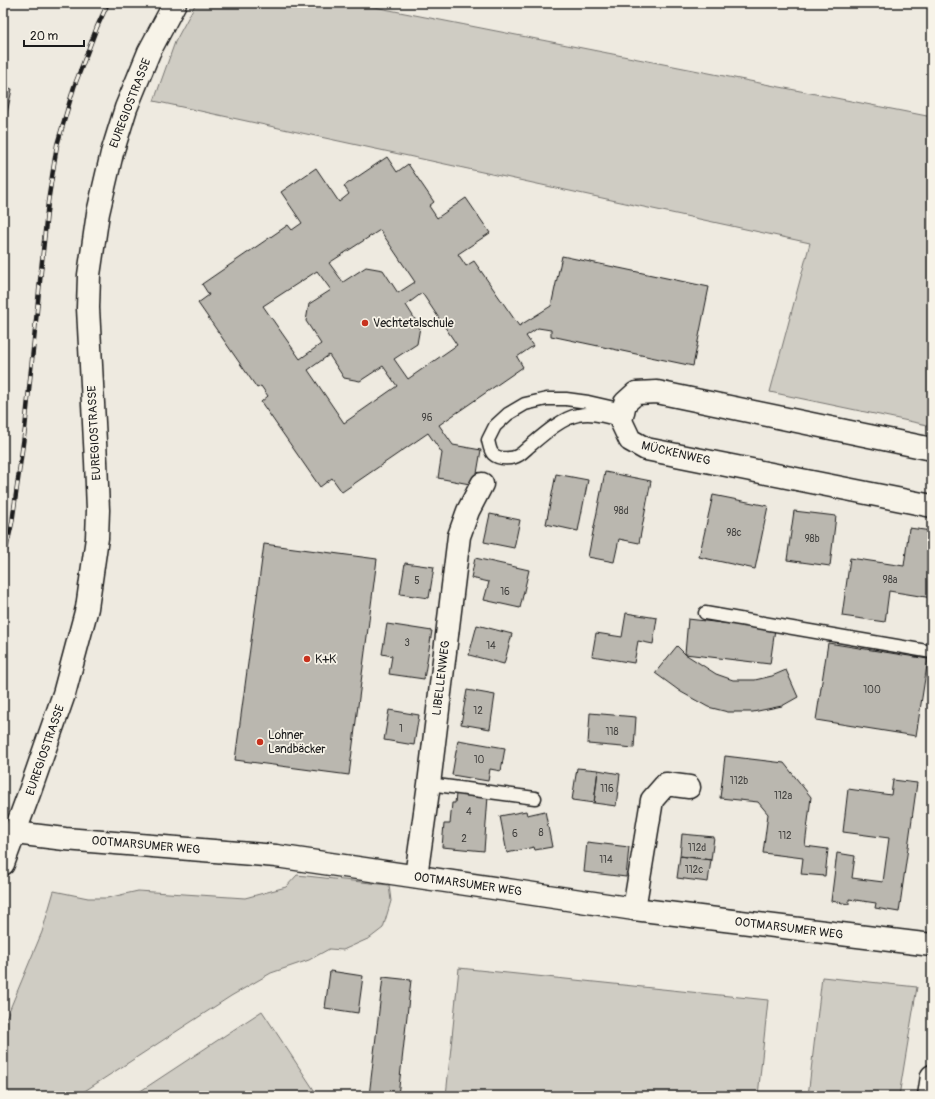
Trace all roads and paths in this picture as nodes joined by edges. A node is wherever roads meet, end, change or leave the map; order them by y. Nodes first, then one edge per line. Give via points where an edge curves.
1 (175, 3) edge
2 (622, 416) junction
3 (932, 449) edge
4 (482, 484) dead end
5 (932, 506) edge
6 (705, 613) dead end
7 (932, 652) edge
8 (429, 784) junction
9 (689, 787) dead end
10 (535, 798) dead end
11 (9, 832) edge
12 (3, 864) edge
13 (416, 876) junction
14 (634, 910) junction
15 (932, 945) edge
16 (932, 1076) edge
17 (929, 1096) edge

1 - 11 street, EUREGIOSTRASSE via 149,52 126,108 98,213 89,275 88,308 98,510 97,538 87,608 64,694
2 - 2 lane via 588,402 547,399 525,404 508,414 495,426 488,440 494,456 506,458 519,455 561,422 577,415 591,413 609,417
2 - 3 street via 625,403 636,393 657,392
2 - 5 street, MÜCKENWEG via 630,440 646,448
4 - 8 street, LIBELLENWEG via 459,536
6 - 7 lane
8 - 10 lane
8 - 13 street, LIBELLENWEG
9 - 14 street via 666,784 652,800
11 - 12 street, EUREGIOSTRASSE
11 - 13 street, OOTMARSUMER WEG via 276,856
13 - 14 street, OOTMARSUMER WEG
14 - 15 street, OOTMARSUMER WEG
16 - 17 street

